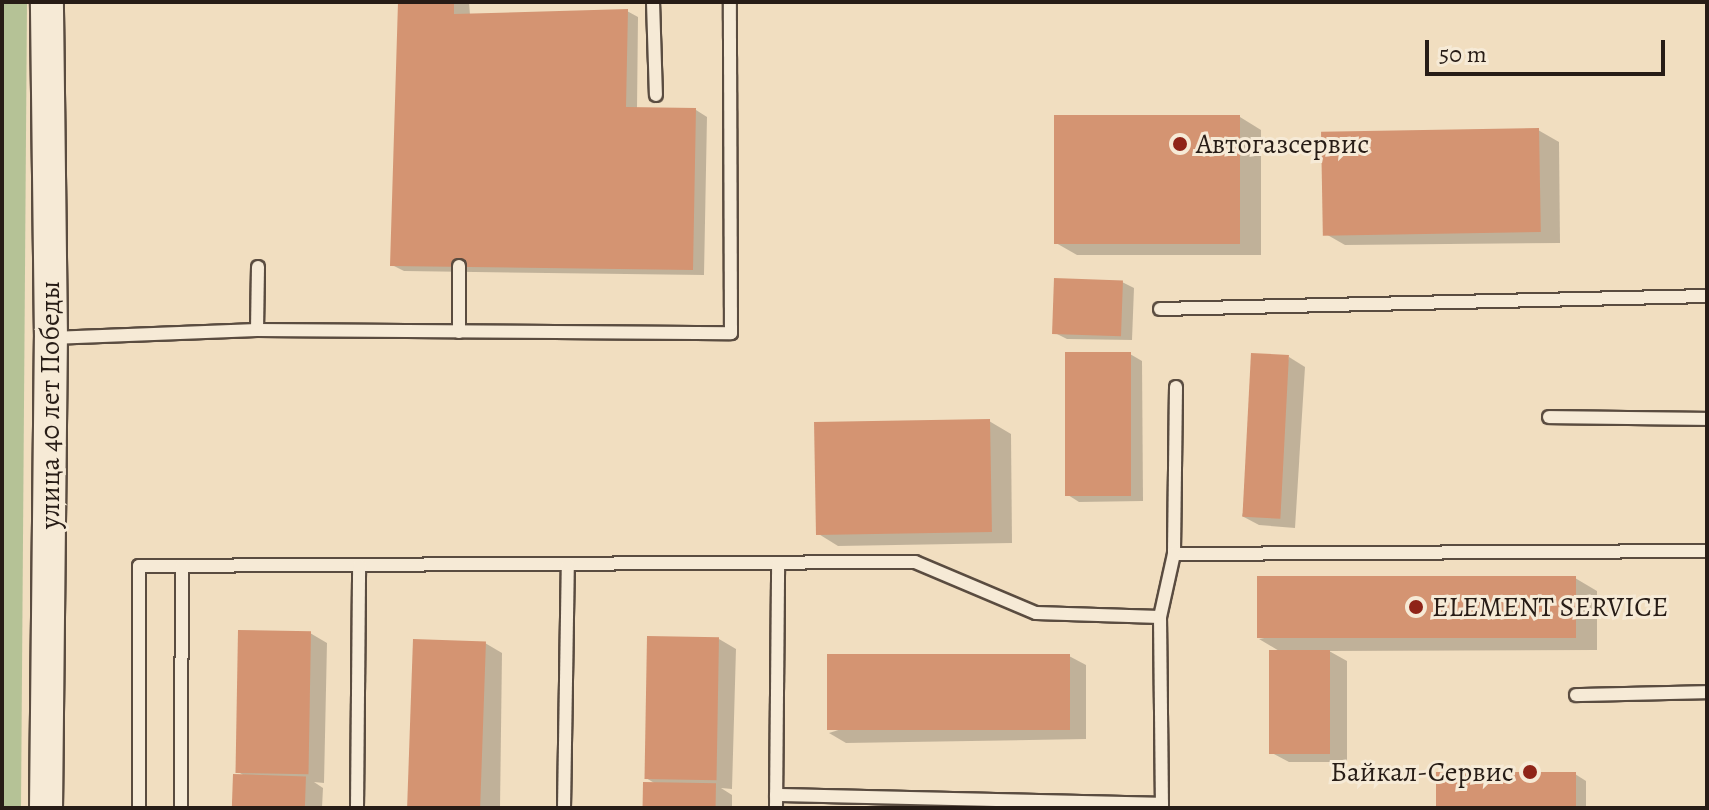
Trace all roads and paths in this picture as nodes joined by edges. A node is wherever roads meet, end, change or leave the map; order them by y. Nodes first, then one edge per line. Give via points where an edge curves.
1 (47, 2) edge
2 (653, 2) edge
3 (730, 2) edge
4 (656, 95) dead end
5 (459, 266) dead end
6 (258, 267) dead end
7 (1707, 296) edge
8 (1160, 309) dead end
9 (257, 330) junction
10 (459, 332) junction
11 (51, 338) junction
12 (1176, 387) dead end
13 (1549, 417) dead end
14 (1707, 419) edge
15 (1707, 551) edge
16 (1174, 554) junction
17 (778, 563) junction
18 (568, 564) junction
19 (359, 565) junction
20 (182, 566) junction
21 (1160, 617) junction
22 (1707, 692) edge
23 (1576, 695) dead end
24 (776, 802) edge
25 (1162, 806) edge
26 (46, 808) edge
27 (139, 808) edge
28 (181, 808) edge
29 (357, 808) edge
30 (564, 808) edge

1 - 11 street, улица 40 лет Победы
2 - 4 lane
3 - 10 lane via 731,333
5 - 10 lane
6 - 9 lane
7 - 8 lane
9 - 10 lane
9 - 11 lane
11 - 26 street, улица 40 лет Победы
12 - 16 lane
13 - 14 lane
15 - 16 lane
16 - 21 lane
17 - 18 lane
17 - 21 lane via 915,562 1036,613
17 - 24 lane
18 - 19 lane
18 - 30 lane
19 - 20 lane
19 - 29 lane
20 - 27 lane via 139,566
20 - 28 lane
21 - 25 lane
22 - 23 lane
24 - 25 lane

